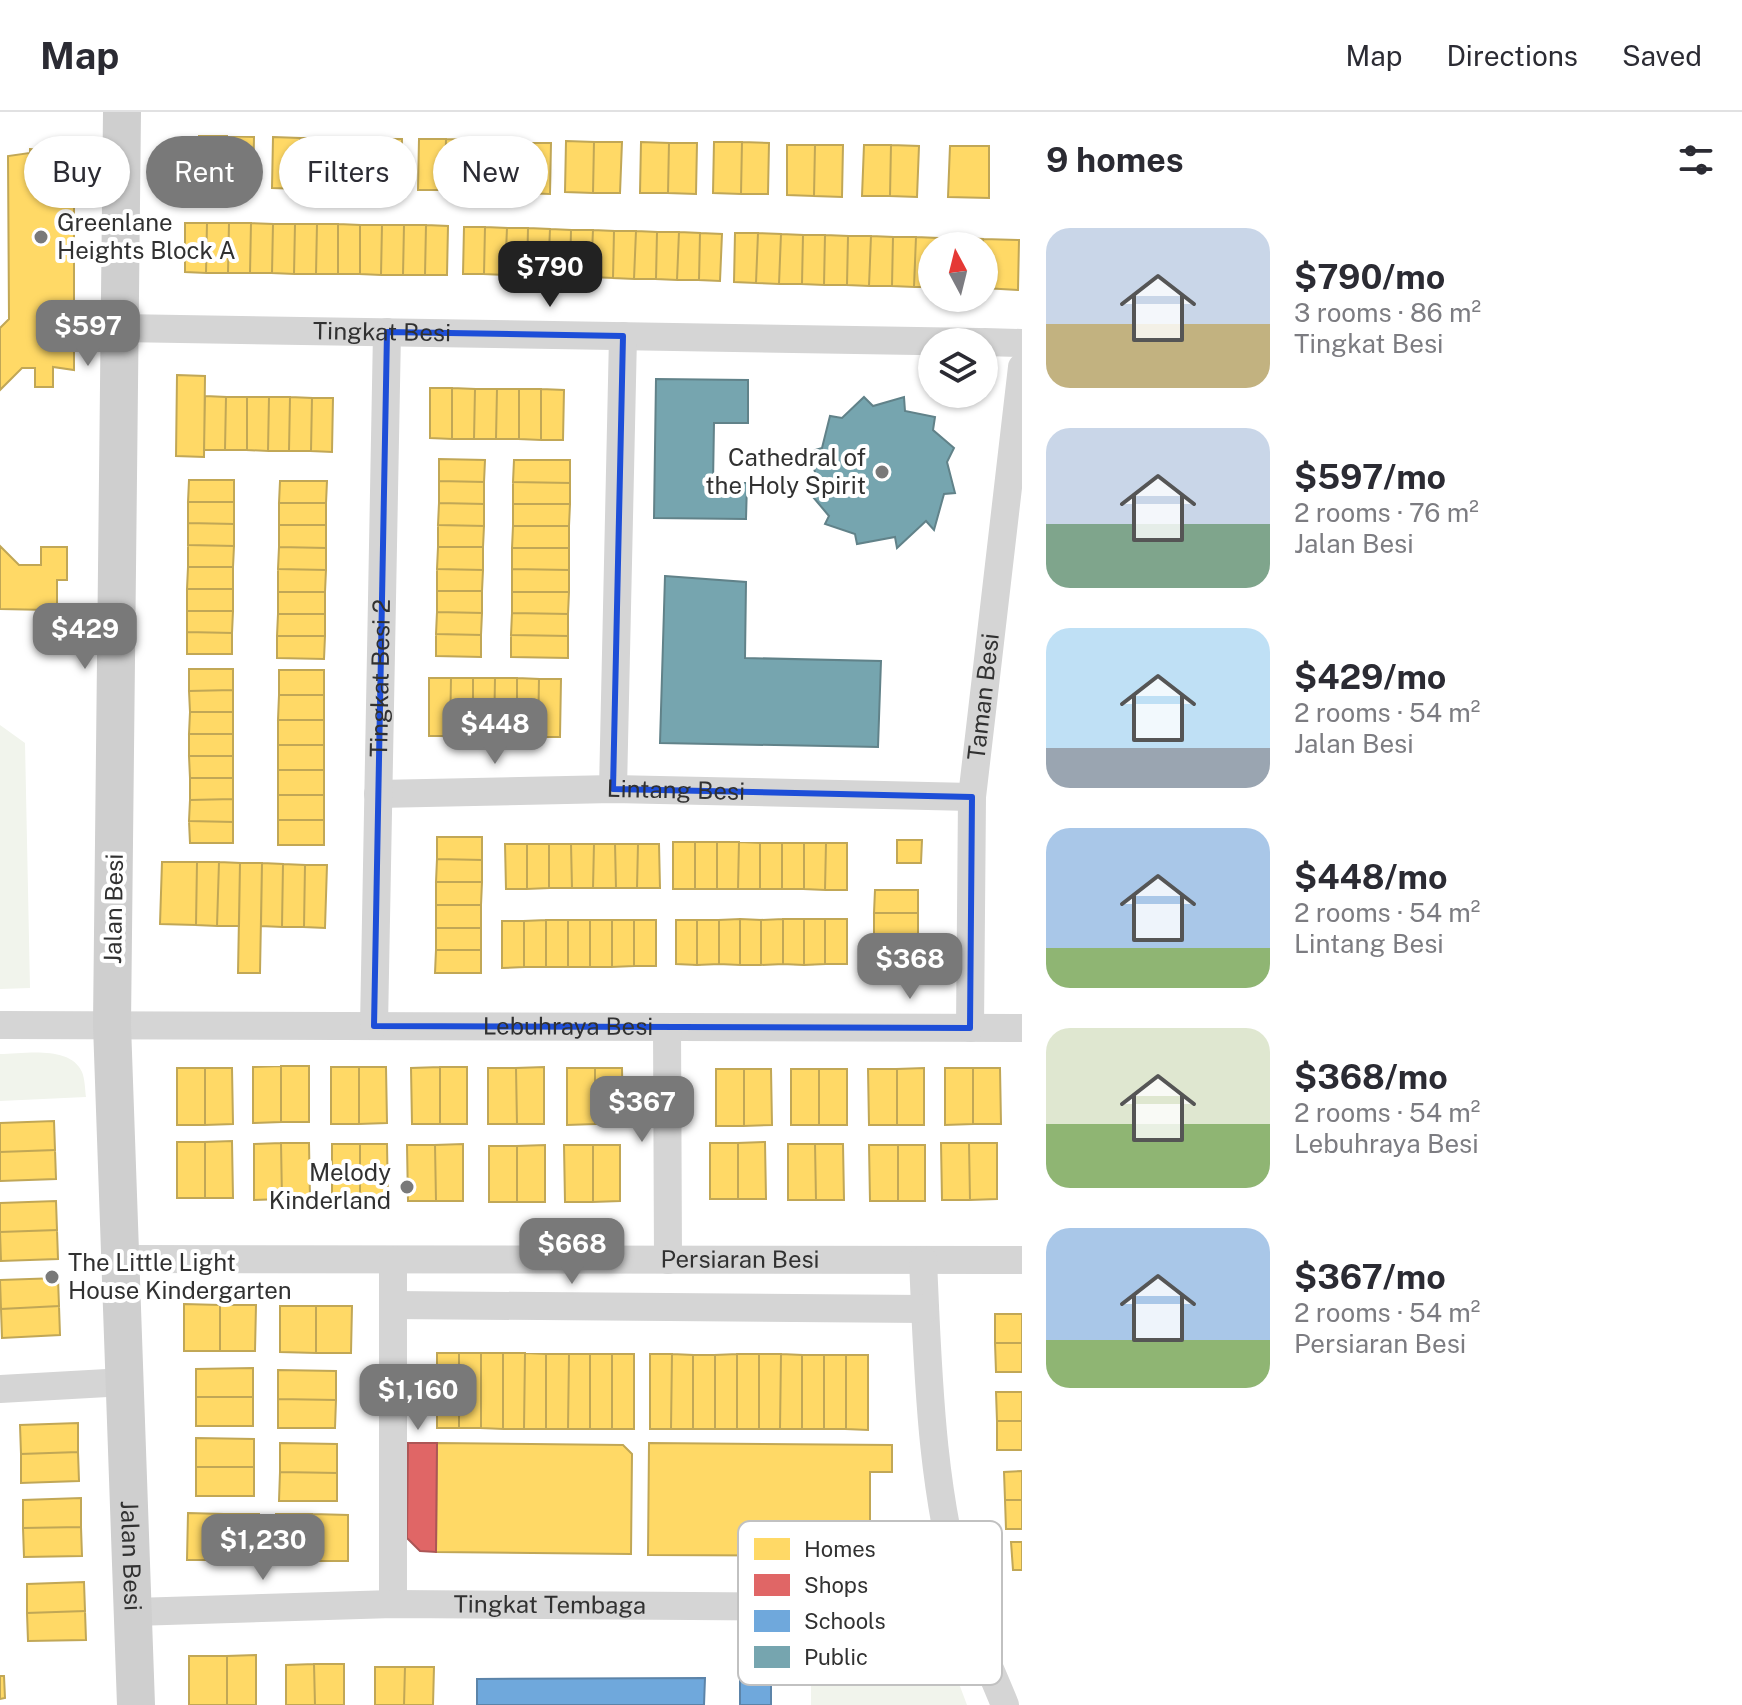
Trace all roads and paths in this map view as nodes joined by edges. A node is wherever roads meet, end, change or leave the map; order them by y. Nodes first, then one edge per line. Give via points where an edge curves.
1 (122, 112) edge
2 (120, 328) junction
3 (387, 332) junction
4 (623, 336) junction
5 (918, 341) edge
6 (998, 342) edge
7 (1022, 343) edge
8 (1022, 367) edge
9 (613, 789) junction
10 (378, 794) junction
11 (972, 797) junction
12 (0, 1025) edge
13 (112, 1025) junction
14 (374, 1026) junction
15 (667, 1027) junction
16 (970, 1028) junction
17 (1022, 1028) edge
18 (122, 1259) junction
19 (393, 1260) junction
20 (668, 1260) junction
21 (923, 1260) junction
22 (1022, 1260) edge
23 (393, 1305) junction
24 (925, 1309) junction
25 (125, 1382) junction
26 (0, 1389) edge
27 (950, 1521) edge
28 (393, 1604) junction
29 (738, 1606) edge
30 (134, 1612) junction
31 (997, 1685) edge
32 (136, 1705) edge
33 (1005, 1705) edge

1 - 2 street, Jalan Besi
2 - 3 street, Tingkat Besi
2 - 13 street, Jalan Besi
3 - 4 street, Tingkat Besi
3 - 10 street, Tingkat Besi 2
4 - 5 street, Tingkat Besi
4 - 9 street
6 - 7 street, Tingkat Besi
8 - 11 street, Taman Besi
9 - 10 street, Lintang Besi
9 - 11 street, Lintang Besi
10 - 14 street, Tingkat Besi 2
11 - 16 street, Taman Besi
12 - 13 street, Lebuhraya Besi
13 - 14 street, Lebuhraya Besi
13 - 18 street, Jalan Besi
14 - 15 street, Lebuhraya Besi
15 - 16 street, Lebuhraya Besi
15 - 20 street
16 - 17 street, Lebuhraya Besi
18 - 19 street, Persiaran Besi
18 - 25 street, Jalan Besi
19 - 20 street, Persiaran Besi
19 - 23 street
20 - 21 street, Persiaran Besi
21 - 22 street, Persiaran Besi
21 - 24 street
23 - 24 street
23 - 28 street
24 - 27 street via 934,1439
25 - 26 street
25 - 30 street, Jalan Besi
28 - 29 street, Tingkat Tembaga
28 - 30 street, Tingkat Tembaga
30 - 32 street, Jalan Besi
31 - 33 street

